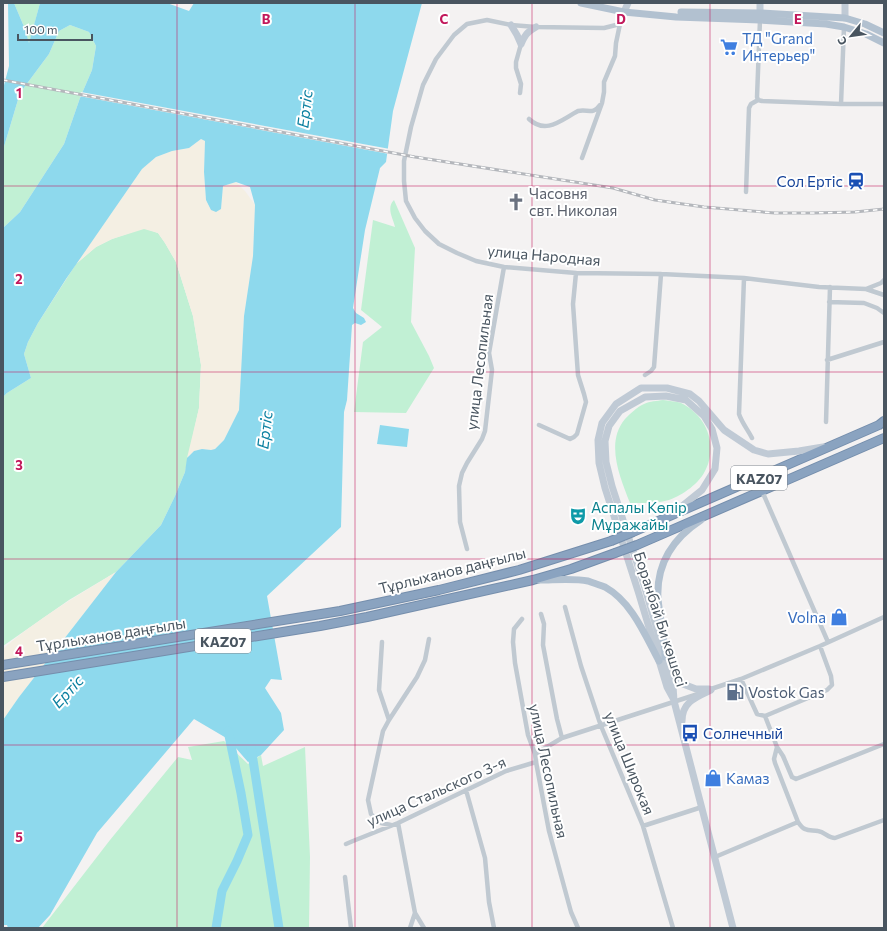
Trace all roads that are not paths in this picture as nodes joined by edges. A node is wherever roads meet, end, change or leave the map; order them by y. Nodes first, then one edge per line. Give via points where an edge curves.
1 (581, 3) edge
2 (628, 3) edge
3 (760, 3) edge
4 (845, 3) edge
5 (624, 12) junction
6 (760, 16) junction
7 (845, 18) junction
8 (620, 24) junction
9 (511, 25) junction
10 (536, 27) junction
11 (844, 27) junction
12 (884, 33) edge
13 (884, 43) edge
14 (520, 44) junction
15 (520, 93) dead end
16 (758, 100) junction
17 (602, 102) junction
18 (841, 104) junction
19 (884, 104) edge
20 (529, 119) dead end
21 (582, 158) dead end
22 (746, 192) dead end
23 (504, 267) junction
24 (576, 273) junction
25 (661, 274) junction
26 (744, 278) junction
27 (884, 280) edge
28 (830, 287) junction
29 (866, 289) junction
30 (884, 295) edge
31 (829, 302) junction
32 (884, 313) edge
33 (884, 342) edge
34 (827, 360) junction
35 (646, 374) dead end
36 (697, 404) junction
37 (826, 422) dead end
38 (884, 422) edge
39 (539, 425) dead end
40 (752, 438) dead end
41 (884, 438) edge
42 (833, 445) junction
43 (762, 491) junction
44 (720, 508) junction
45 (670, 517) junction
46 (467, 549) dead end
47 (533, 580) junction
48 (565, 607) dead end
49 (541, 614) dead end
50 (884, 617) edge
51 (522, 619) dead end
52 (429, 639) dead end
53 (382, 642) dead end
54 (828, 642) junction
55 (820, 646) junction
56 (662, 659) junction
57 (3, 665) edge
58 (670, 675) junction
59 (3, 676) edge
60 (741, 679) junction
61 (711, 690) junction
62 (674, 701) junction
63 (765, 716) junction
64 (389, 720) junction
65 (601, 726) junction
66 (682, 729) junction
67 (562, 738) junction
68 (884, 744) edge
69 (777, 747) junction
70 (536, 754) junction
71 (536, 762) junction
72 (466, 790) junction
73 (702, 806) junction
74 (884, 820) edge
75 (798, 822) junction
76 (398, 823) junction
77 (391, 825) junction
78 (643, 826) junction
79 (346, 844) dead end
80 (715, 856) junction
81 (345, 877) dead end
82 (414, 913) junction
83 (351, 928) edge
84 (410, 928) edge
85 (424, 928) edge
86 (494, 928) edge
87 (578, 928) edge
88 (672, 928) edge
89 (733, 928) edge

1 - 5 main road
2 - 5 main road
3 - 6 main road
4 - 7 main road
5 - 6 main road via 676,17
5 - 8 street
6 - 7 main road
6 - 11 main road
6 - 16 street
7 - 12 main road
8 - 10 street, улица Народная via 604,28
8 - 17 street via 615,56 604,82
9 - 10 street, улица Народная
9 - 14 main road
9 - 23 street, улица Народная via 487,20 468,24 454,35 436,59 423,85 404,161 406,201 424,232 439,244 457,253 476,261
10 - 14 main road via 524,35
11 - 13 main road
11 - 18 street
14 - 15 street via 516,62 521,84
16 - 18 street
16 - 22 street via 749,108
17 - 20 street via 598,109 592,112 578,111 547,127
17 - 21 street
18 - 19 street
23 - 24 street, улица Народная
23 - 46 street, улица Лесопильная via 489,353 492,370 485,431 462,473 459,486 460,522
24 - 25 street, улица Народная
24 - 39 street via 573,304 578,375 586,402 583,415 577,434 570,439
25 - 26 street, улица Народная
25 - 35 street via 654,367
26 - 28 street, улица Народная
26 - 40 street via 739,414
27 - 29 street
28 - 29 street, улица Народная
28 - 31 street
29 - 30 street, улица Народная
31 - 32 street via 864,303
31 - 34 street
33 - 34 street
34 - 37 street
36 - 42 main road via 724,430 754,450 768,454
36 - 45 main road via 712,429 717,448 715,469 702,490
36 - 56 main road, Боранбай Би көшесі via 690,394 667,388 641,388 616,404 602,423 598,440 605,488
38 - 42 highway, Тұрлыханов даңғылы / KAZ07
41 - 43 highway, Тұрлыханов даңғылы / KAZ07
42 - 45 highway, Тұрлыханов даңғылы / KAZ07
43 - 44 highway, Тұрлыханов даңғылы / KAZ07
43 - 54 street
44 - 47 highway, Тұрлыханов даңғылы / KAZ07, bridge via 637,545
44 - 56 main road via 680,537 662,564 658,599 665,645
45 - 57 highway, Тұрлыханов даңғылы / KAZ07, bridge via 611,541 519,570 439,590 340,611
47 - 56 main road via 587,581 605,587 620,598 636,617
47 - 59 highway, Тұрлыханов даңғылы / KAZ07 via 320,626
48 - 65 street, улица Широкая
49 - 67 street via 544,624 543,645
50 - 54 street
51 - 70 street, улица Лесопильная via 513,633 515,663 528,735
52 - 64 street via 425,660 417,677
53 - 64 street via 379,690
54 - 55 street
55 - 60 street
55 - 63 street via 831,676 831,687
56 - 58 main road, Боранбай Би көшесі
56 - 62 main road, Боранбай Би көшесі via 667,687
58 - 61 main road via 696,689
58 - 62 main road, Боранбай Би көшесі
60 - 61 street
60 - 63 street via 757,714
61 - 62 street
61 - 66 main road via 689,701 682,715
62 - 65 street
62 - 66 main road, Боранбай Би көшесі
63 - 69 street
64 - 77 street via 383,731 368,800 371,814 381,823
65 - 67 street
65 - 78 street, улица Широкая
66 - 73 main road, Боранбай Би көшесі
67 - 70 street
68 - 69 street via 796,779 792,777
69 - 75 street via 775,763
70 - 71 street, улица Лесопильная
71 - 72 street, улица Стальского 3-я via 506,771
71 - 87 street, улица Лесопильная via 549,831 571,912
72 - 76 street, улица Стальского 3-я
72 - 86 street via 484,858
73 - 78 street
73 - 80 main road, Боранбай Би көшесі
74 - 75 street via 835,838 804,829
75 - 80 street
76 - 77 street, улица Стальского 3-я
76 - 82 street
77 - 79 street, улица Стальского 3-я
78 - 88 street, улица Широкая
80 - 89 main road, Боранбай Би көшесі
81 - 83 street
82 - 84 street
82 - 85 street

